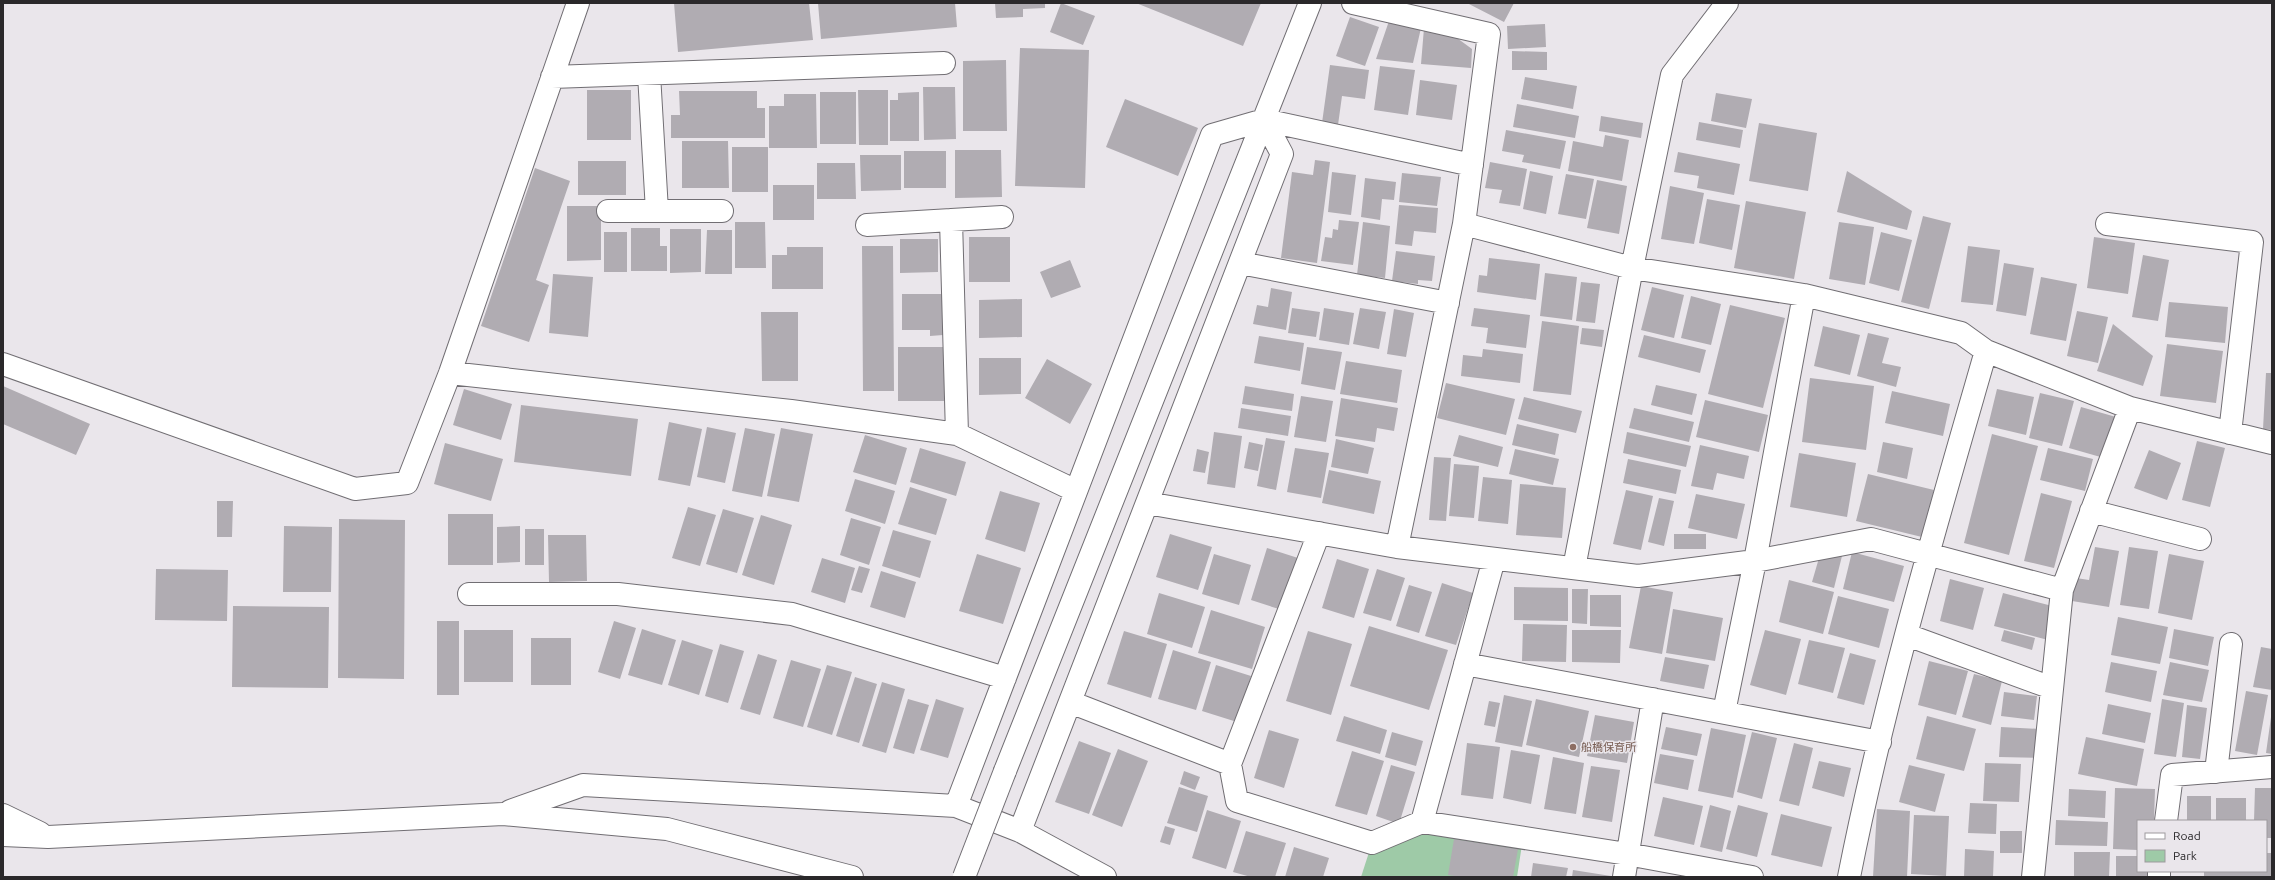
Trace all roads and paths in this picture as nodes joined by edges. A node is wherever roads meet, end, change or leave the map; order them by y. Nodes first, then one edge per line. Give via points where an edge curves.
1 (578, 3) edge
2 (1310, 3) edge
3 (1354, 3) edge
4 (1728, 3) edge
5 (944, 63) dead end
6 (649, 74) junction
7 (552, 77) junction
8 (1264, 120) junction
9 (1472, 165) junction
10 (608, 211) dead end
11 (657, 211) junction
12 (722, 211) dead end
13 (1002, 217) dead end
14 (951, 220) junction
15 (1464, 224) junction
16 (2107, 224) dead end
17 (867, 225) dead end
18 (1240, 262) junction
19 (1632, 268) junction
20 (1804, 295) junction
21 (1448, 303) junction
22 (1986, 351) junction
23 (3, 364) edge
24 (450, 373) junction
25 (2130, 408) junction
26 (2230, 433) junction
27 (958, 434) junction
28 (2272, 443) edge
29 (1076, 492) junction
30 (1147, 503) junction
31 (2091, 511) junction
32 (1319, 533) junction
33 (2200, 540) dead end
34 (1397, 546) junction
35 (1927, 554) junction
36 (1494, 559) junction
37 (1755, 561) junction
38 (1574, 568) junction
39 (2062, 590) junction
40 (470, 594) dead end
41 (1907, 635) junction
42 (2231, 644) dead end
43 (1465, 664) junction
44 (1005, 678) junction
45 (2052, 688) junction
46 (1653, 699) junction
47 (1070, 702) junction
48 (1724, 712) junction
49 (1880, 742) junction
50 (1230, 764) junction
51 (2272, 767) edge
52 (2216, 772) junction
53 (956, 806) junction
54 (503, 814) junction
55 (3, 815) edge
56 (2166, 820) edge
57 (1422, 822) junction
58 (1020, 831) junction
59 (3, 835) edge
60 (48, 837) junction
61 (1628, 854) junction
62 (852, 877) edge
63 (964, 877) edge
64 (1105, 877) edge
65 (1624, 877) edge
66 (1752, 877) edge
67 (1849, 877) edge
68 (2033, 877) edge

1 - 7 street
2 - 8 street
3 - 9 street via 1489,34
4 - 19 street via 1672,75
5 - 6 street
6 - 7 street
6 - 11 street
7 - 24 street
8 - 9 street
8 - 18 street via 1282,154
8 - 29 street via 1212,136
8 - 63 street, bridge
9 - 15 street
10 - 11 street
11 - 12 street
13 - 14 street
14 - 17 street
14 - 27 street
15 - 19 street
15 - 21 street
16 - 26 street via 2252,242
18 - 21 street
18 - 30 street
19 - 20 street
19 - 38 street
20 - 22 street via 1961,333
20 - 37 street
21 - 34 street
22 - 25 street
22 - 35 street
23 - 24 street via 355,488 407,483
24 - 27 street via 791,411
25 - 26 street
25 - 31 street
26 - 28 street
27 - 29 street
29 - 44 street
30 - 32 street
30 - 47 street
31 - 33 street
31 - 39 street
32 - 34 street
32 - 50 street
34 - 36 street
35 - 37 street via 1871,539
35 - 39 street
35 - 41 street
36 - 38 street
36 - 43 street
37 - 38 street via 1638,576
37 - 48 street
39 - 45 street
40 - 44 street via 618,594 792,614
41 - 45 street
41 - 49 street
42 - 52 street
43 - 46 street
43 - 57 street
44 - 53 street
45 - 68 street
46 - 48 street
46 - 61 street
47 - 50 street
47 - 58 street
48 - 49 street
49 - 67 street via 1859,824
50 - 57 street via 1236,801 1372,843
51 - 52 street
52 - 56 street via 2172,776
53 - 54 street via 583,785
53 - 58 street
54 - 60 street
54 - 62 street via 667,829
55 - 60 street
57 - 61 street
58 - 64 street
59 - 60 street
61 - 65 street
61 - 66 street

